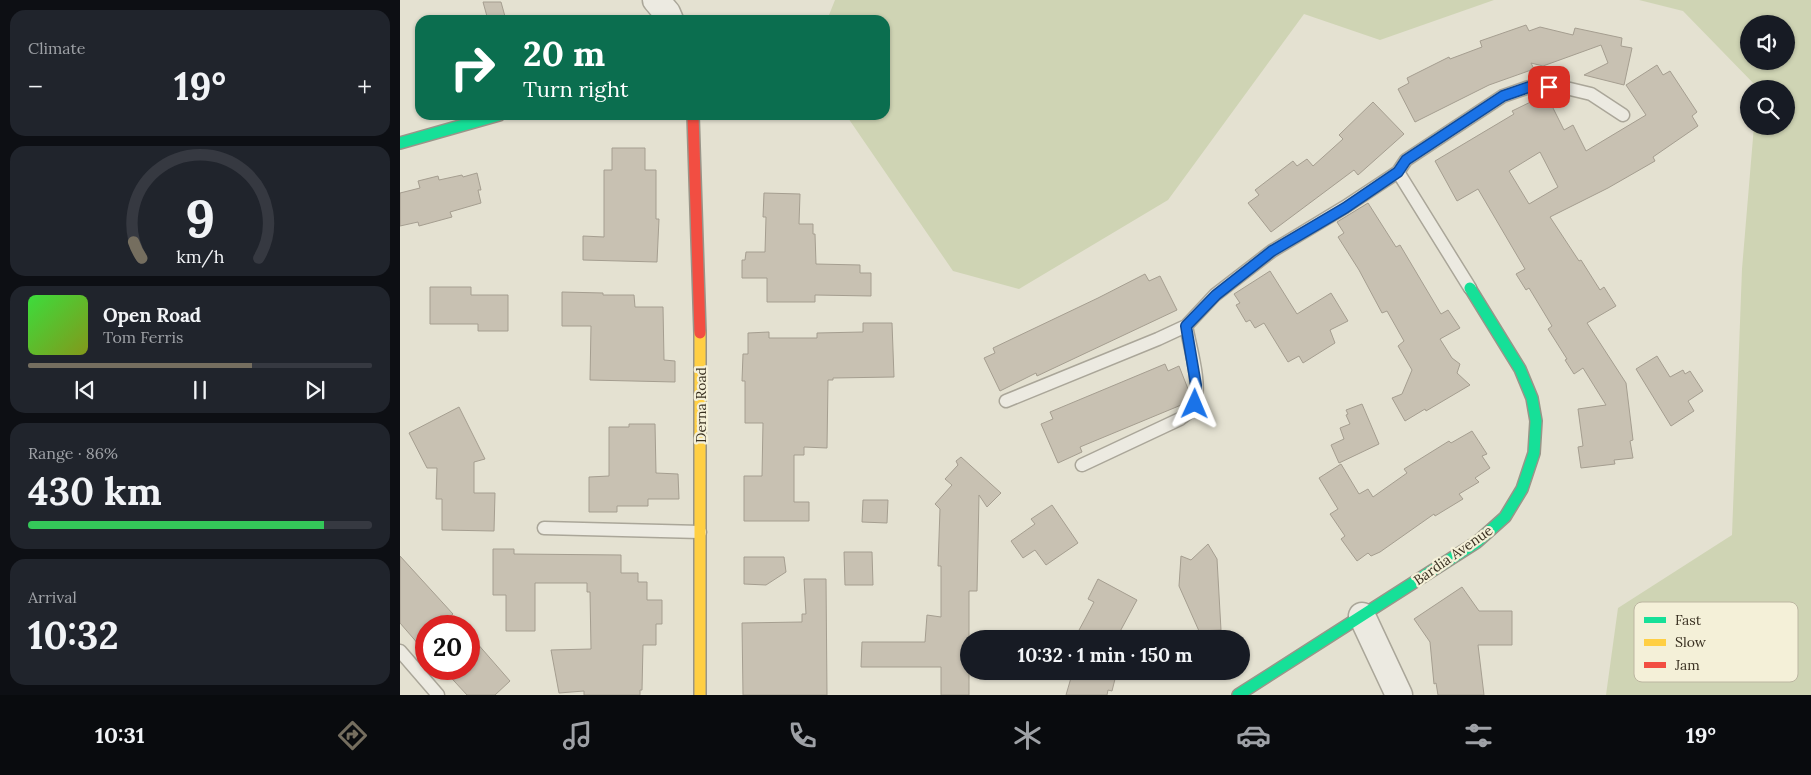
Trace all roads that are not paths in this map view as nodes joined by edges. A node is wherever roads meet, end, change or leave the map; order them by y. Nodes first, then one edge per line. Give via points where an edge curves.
1 (656, 0) edge
2 (668, 15) edge
3 (1622, 115) dead end
4 (481, 120) edge
5 (693, 120) edge
6 (400, 143) edge
7 (1398, 172) junction
8 (1470, 288) joint
9 (1186, 326) junction
10 (1006, 400) dead end
11 (1082, 465) dead end
12 (544, 528) dead end
13 (700, 532) junction
14 (1362, 616) junction
15 (400, 652) edge
16 (438, 695) edge
17 (700, 695) edge
18 (1238, 695) edge
19 (1400, 695) edge

1 - 2 street
3 - 7 lane via 1591,94 1566,88 1529,87 1503,96 1406,160
4 - 6 street
5 - 13 street, Derna Road via 701,352
7 - 8 lane
7 - 9 lane via 1272,251 1216,295
8 - 14 street, Bardia Avenue via 1520,369 1532,398 1536,421 1534,453 1522,489 1505,517 1477,542
9 - 10 lane
9 - 11 lane via 1196,385 1195,404 1191,411
12 - 13 lane
13 - 17 street, Derna Road
14 - 18 street, Bardia Avenue
14 - 19 street
15 - 16 lane

